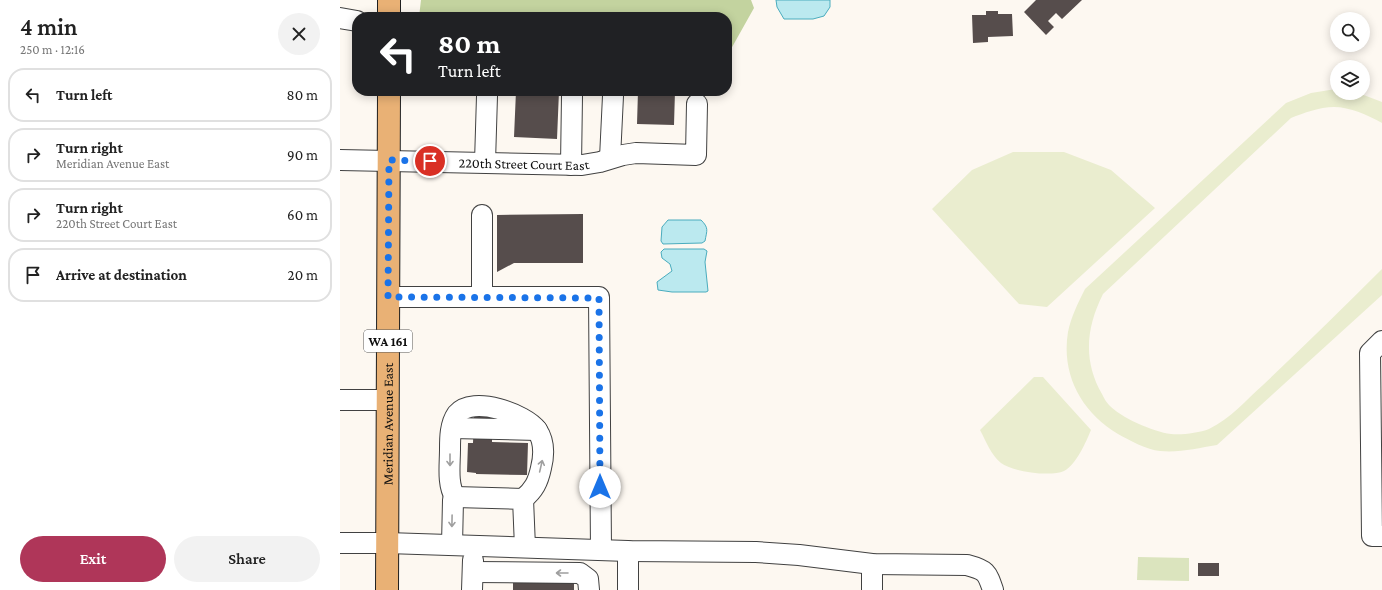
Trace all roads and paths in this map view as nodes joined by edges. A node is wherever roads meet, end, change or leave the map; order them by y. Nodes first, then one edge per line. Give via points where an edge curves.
1 (389, 0) edge
2 (389, 12) edge
3 (340, 18) edge
4 (352, 20) edge
5 (389, 96) edge
6 (487, 96) dead end
7 (572, 96) dead end
8 (613, 96) dead end
9 (697, 104) dead end
10 (610, 158) junction
11 (340, 160) edge
12 (389, 160) junction
13 (485, 162) junction
14 (571, 165) junction
15 (482, 215) dead end
16 (388, 297) junction
17 (482, 297) junction
18 (1382, 341) edge
19 (340, 400) edge
20 (388, 400) junction
21 (455, 497) junction
22 (523, 499) junction
23 (1382, 536) edge
24 (340, 543) edge
25 (387, 543) junction
26 (452, 545) junction
27 (473, 546) junction
28 (525, 547) junction
29 (601, 550) junction
30 (628, 551) junction
31 (872, 564) junction
32 (473, 581) edge
33 (387, 590) edge
34 (589, 590) edge
35 (628, 590) edge
36 (872, 590) edge
37 (993, 590) edge

1 - 2 main road
3 - 4 lane
5 - 12 main road, Meridian Avenue East / WA 161
6 - 13 lane
7 - 14 lane
8 - 10 lane
9 - 10 lane, 220th Street Court East via 696,155 636,154
10 - 14 lane, 220th Street Court East via 600,162
11 - 12 lane, 220th Street Court East
12 - 13 lane, 220th Street Court East
12 - 16 main road, Meridian Avenue East / WA 161
13 - 14 lane, 220th Street Court East
15 - 17 lane
16 - 17 lane
16 - 20 main road, Meridian Avenue East / WA 161
17 - 29 lane via 599,298
18 - 23 lane via 1370,353 1372,536
19 - 20 lane
20 - 25 main road, Meridian Avenue East / WA 161
21 - 22 lane
22 -> 21 lane via 536,486 544,448 537,430 530,424 509,412 491,407 468,408 457,414 450,440 450,487
21 -> 26 lane
22 - 28 lane
24 - 25 lane
25 - 26 lane
25 - 33 main road, Meridian Avenue East / WA 161
26 - 27 lane
27 - 28 lane
27 - 32 lane
28 - 29 lane
29 - 30 lane
30 - 31 lane via 756,552
30 - 35 lane
31 - 36 lane
31 - 37 lane via 967,565 980,568 988,575
34 -> 32 lane via 588,579 580,573

